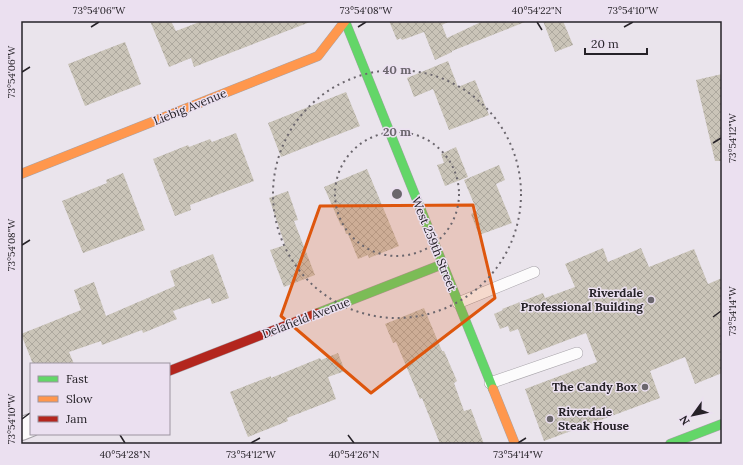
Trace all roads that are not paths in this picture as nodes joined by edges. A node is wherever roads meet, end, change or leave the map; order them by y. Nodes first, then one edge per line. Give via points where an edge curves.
1 (345, 21) edge
2 (21, 174) edge
3 (443, 264) junction
4 (534, 272) dead end
5 (458, 303) junction
6 (577, 353) dead end
7 (170, 371) edge
8 (490, 383) junction
9 (722, 424) edge
10 (515, 444) edge
11 (670, 444) edge

1 - 2 street, Liebig Avenue via 318,56
1 - 3 street, West 259th Street
3 - 5 street, West 259th Street
3 - 7 street, Delafield Avenue
4 - 5 lane
5 - 8 street, West 259th Street
6 - 8 lane
8 - 10 street, West 259th Street
9 - 11 street

